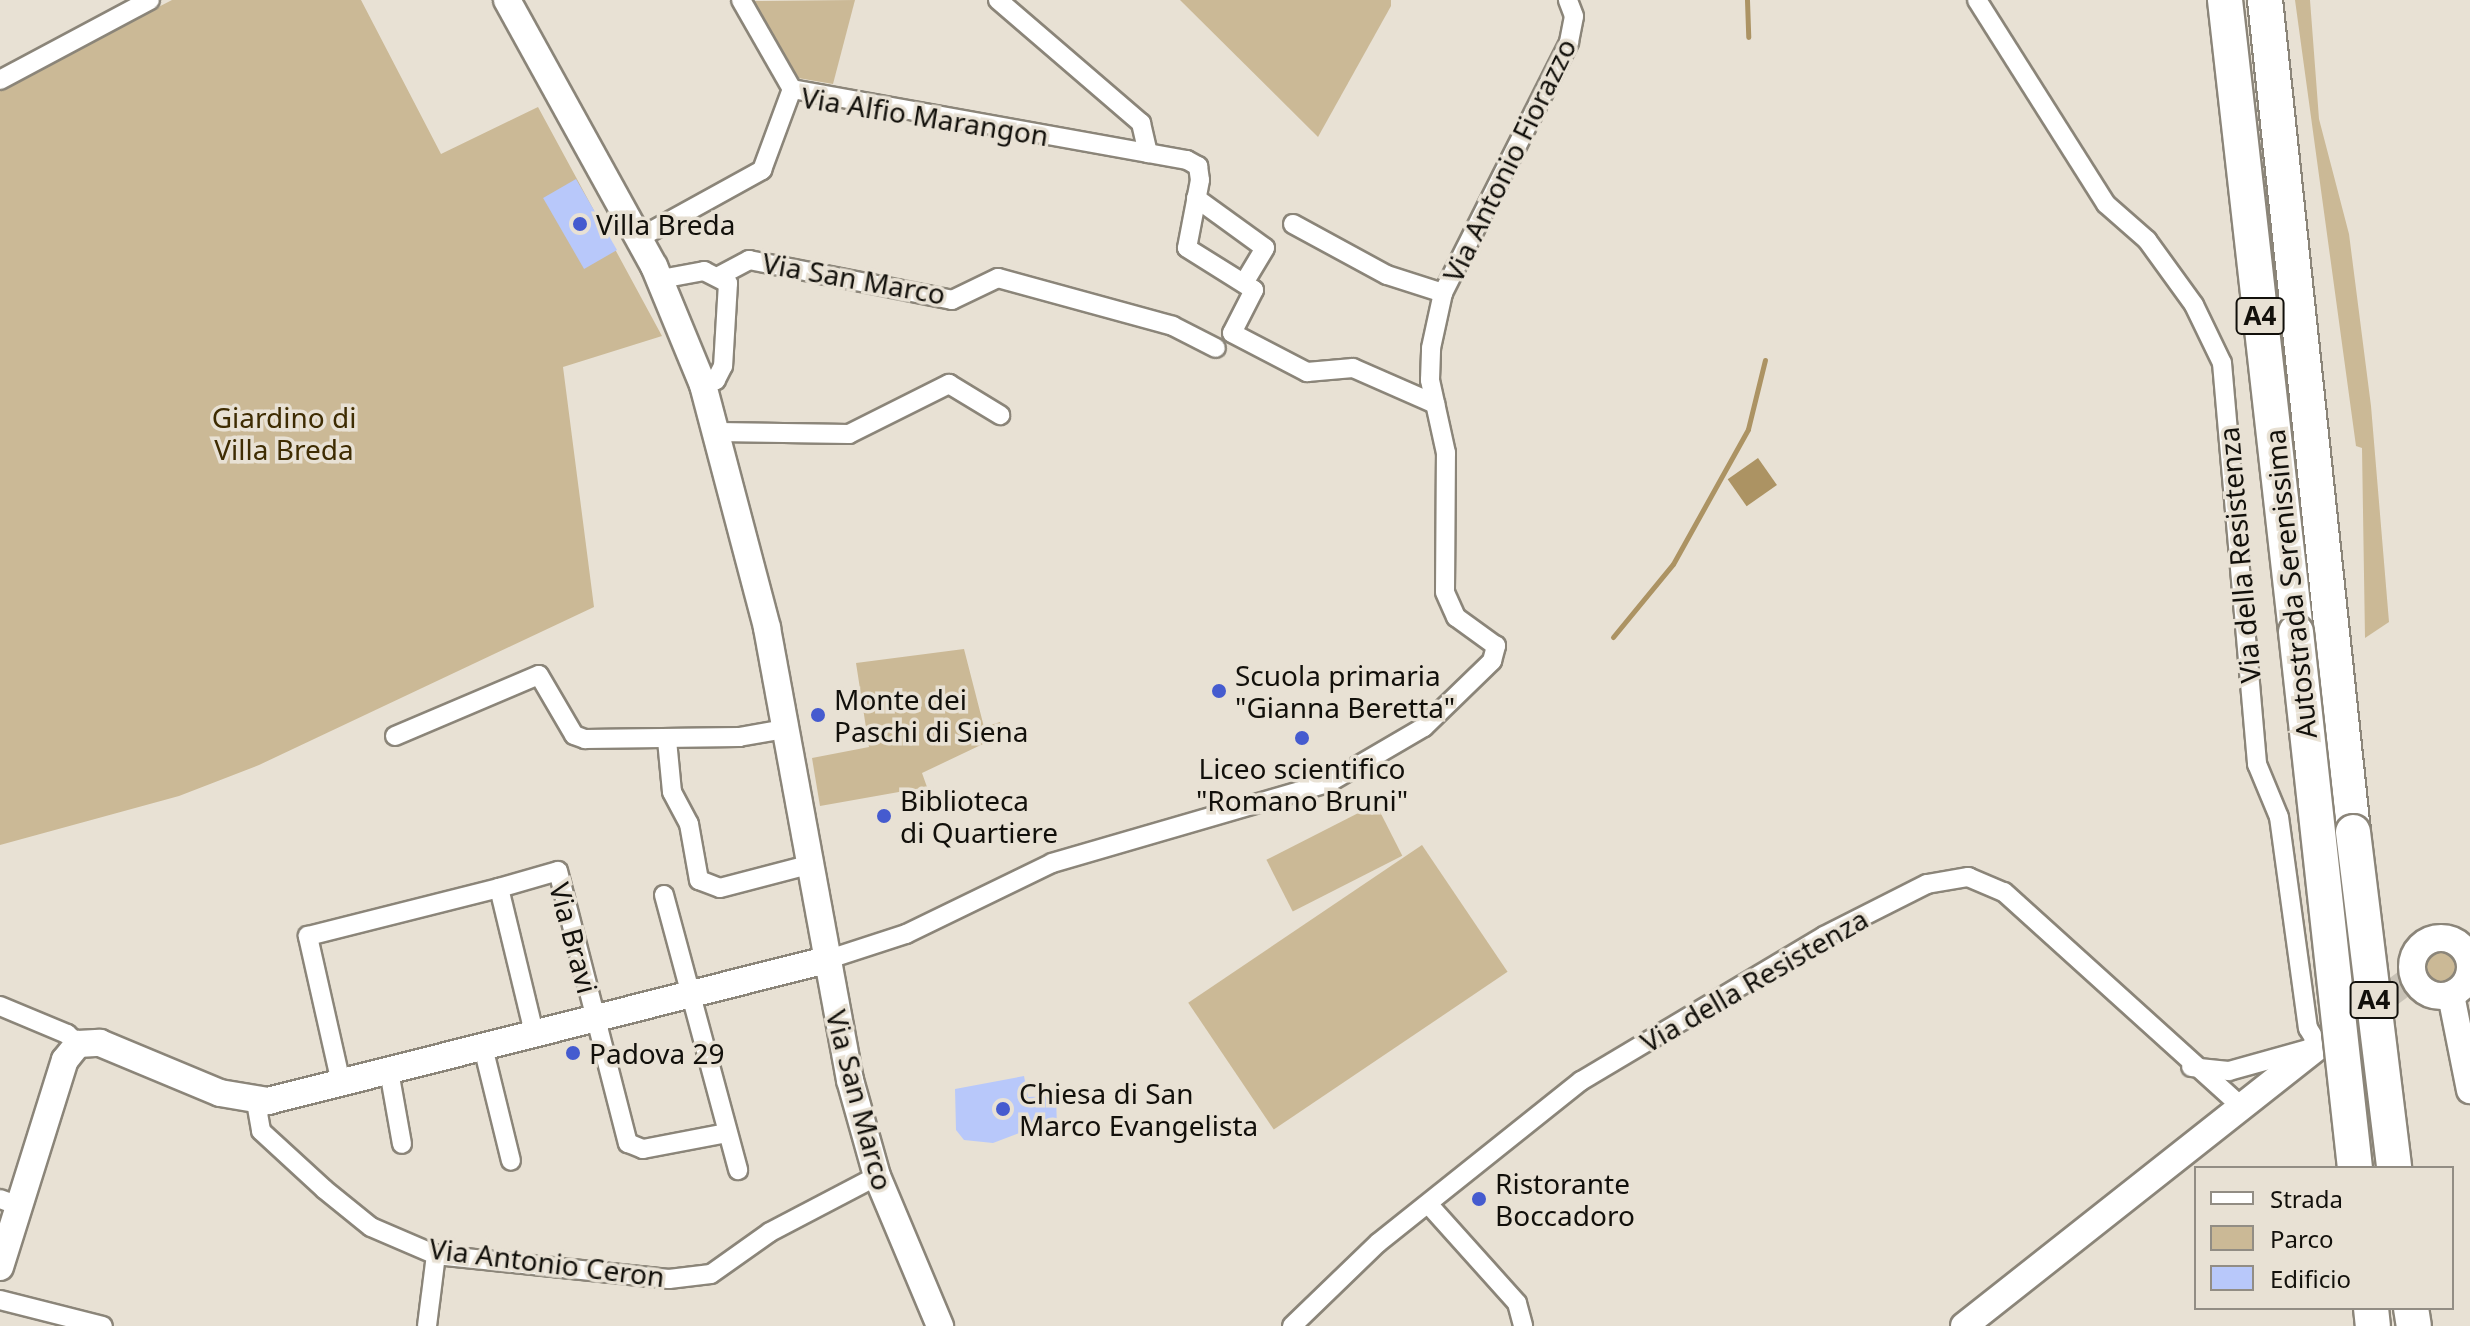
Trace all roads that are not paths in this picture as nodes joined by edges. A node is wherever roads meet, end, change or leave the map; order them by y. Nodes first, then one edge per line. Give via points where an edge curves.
1 (150, 0) edge
2 (507, 0) edge
3 (741, 0) edge
4 (998, 0) edge
5 (1977, 0) edge
6 (2225, 0) edge
7 (2265, 0) edge
8 (1570, 1) edge
9 (0, 80) edge
10 (792, 89) junction
11 (1148, 153) junction
12 (1196, 198) junction
13 (1293, 224) dead end
14 (639, 238) junction
15 (721, 275) junction
16 (661, 279) junction
17 (1244, 283) junction
18 (1443, 293) junction
19 (1216, 348) dead end
20 (703, 385) junction
21 (1435, 404) junction
22 (1000, 415) dead end
23 (718, 432) junction
24 (785, 729) junction
25 (397, 733) dead end
26 (667, 740) junction
27 (808, 865) junction
28 (499, 888) junction
29 (664, 895) dead end
30 (2464, 934) edge
31 (826, 960) junction
32 (691, 993) junction
33 (2451, 995) junction
34 (0, 1006) edge
35 (595, 1017) junction
36 (534, 1033) junction
37 (89, 1044) junction
38 (2320, 1045) junction
39 (483, 1047) junction
40 (2191, 1067) junction
41 (389, 1071) junction
42 (341, 1083) junction
43 (2470, 1090) edge
44 (256, 1102) junction
45 (2242, 1107) junction
46 (727, 1133) junction
47 (402, 1144) dead end
48 (511, 1161) dead end
49 (2355, 1166) edge
50 (2394, 1166) edge
51 (738, 1170) dead end
52 (877, 1176) junction
53 (10, 1202) edge
54 (1430, 1206) junction
55 (436, 1255) junction
56 (0, 1267) edge
57 (0, 1300) edge
58 (1968, 1325) edge
59 (103, 1326) edge
60 (427, 1326) edge
61 (940, 1326) edge
62 (1292, 1326) edge
63 (1523, 1326) edge

1 - 9 street
2 - 14 street, Via San Marco
3 - 10 street
4 - 11 street via 1141,123
5 - 38 street, Via della Resistenza via 2106,204 2147,240 2194,305 2222,363 2257,764 2279,817 2308,1028
6 - 49 highway, Autostrada Serenissima / A4, bridge
7 - 50 highway, Autostrada Serenissima / A4, bridge
8 - 18 street, Via Antonio Fiorazzo via 1569,42
10 - 11 street, Via Alfio Marangon
10 - 14 street, Via Alfio Marangon via 762,170
11 - 12 street, Via Alfio Marangon via 1198,166
12 - 17 street, Via Alfio Marangon via 1187,248
12 - 17 street via 1265,248
13 - 18 street via 1377,270
14 - 16 street, Via San Marco
15 - 16 street, Via San Marco via 679,271
15 - 19 street, Via San Marco via 749,260 952,300 998,278 1173,326
15 - 20 street, Via San Marco via 729,294 725,353 716,380
16 - 20 street, Via San Marco
17 - 21 street via 1254,290 1232,333 1307,372 1353,368
18 - 21 street, Via Antonio Fiorazzo via 1431,348
20 - 23 street, Via San Marco
21 - 31 street, Via Antonio Fiorazzo via 1446,453 1448,605 1496,646 1492,661 1424,727 1330,782 1052,863 906,934
22 - 23 street via 949,384 849,434
23 - 24 street, Via San Marco
24 - 26 street
24 - 27 street, Via San Marco
25 - 26 street via 539,675 580,738
26 - 27 street via 672,792 689,824 699,880 720,888
27 - 31 street, Via San Marco
28 - 35 street, Via Bravi via 558,871
28 - 36 street
28 - 42 street via 308,936
29 - 32 street
30 - 33 street via 2470,970
30 - 33 street via 2423,945 2413,960 2409,981 2426,992
31 - 32 street, Via Bravi
31 - 52 street, Via San Marco
32 - 35 street, Via Bravi
32 - 46 street
33 - 43 street
34 - 37 street
35 - 36 street, Via Bravi
35 - 46 street, Via Bravi via 624,1134 633,1148
36 - 39 street, Via Bravi
37 - 44 street, Via Bravi
37 - 53 street via 65,1060
38 - 40 street via 2229,1071
38 - 45 street
39 - 41 street, Via Bravi
39 - 48 street
40 - 45 street, Via della Resistenza
40 - 54 street, Via della Resistenza via 2004,892 1968,877 1927,884 1824,936 1581,1081
41 - 42 street, Via Bravi
41 - 47 street
42 - 44 street, Via Bravi
44 - 55 street, Via Antonio Ceron via 261,1131 324,1189 371,1227
45 - 58 street
46 - 51 street
52 - 55 street, Via Antonio Ceron via 770,1232 711,1274 669,1279
52 - 61 street, Via San Marco
53 - 56 street
54 - 62 street, Via della Resistenza via 1378,1243
54 - 63 street via 1517,1303
55 - 60 street
57 - 59 street

